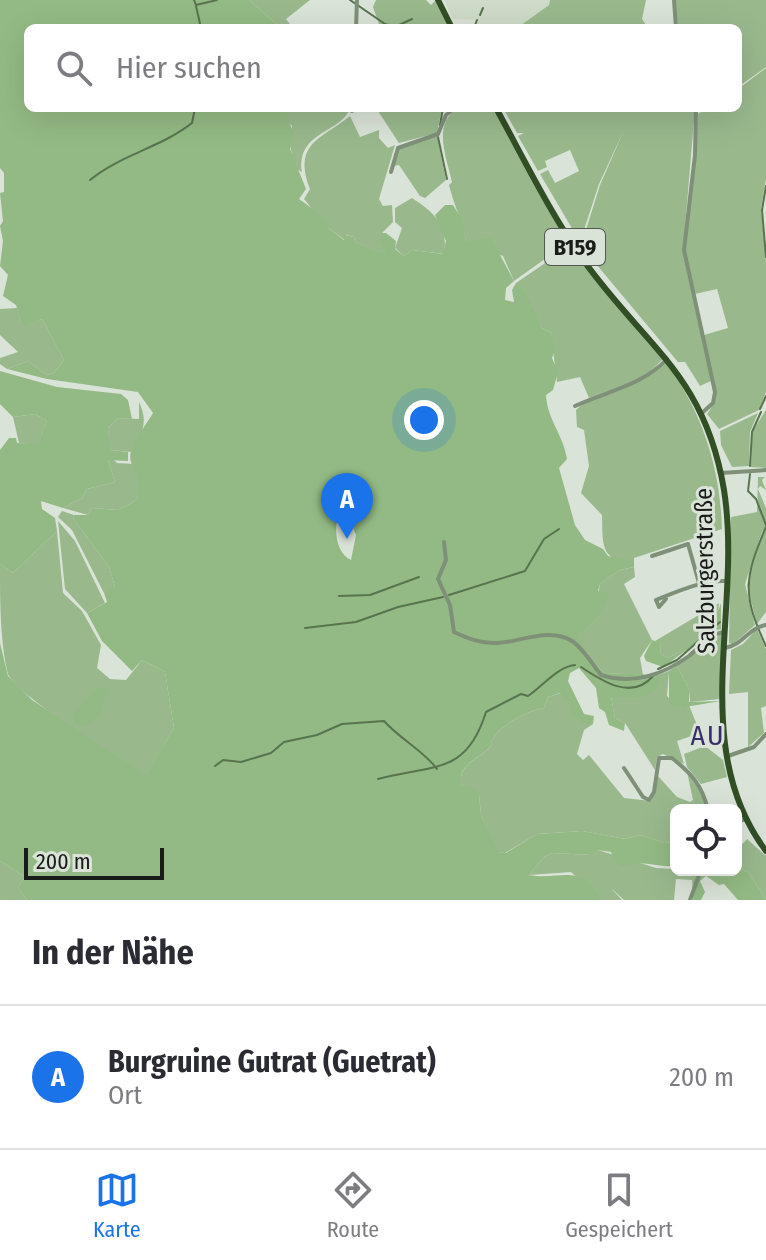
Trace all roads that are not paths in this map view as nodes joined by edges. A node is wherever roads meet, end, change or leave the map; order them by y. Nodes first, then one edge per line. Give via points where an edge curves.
1 (357, 0) edge
2 (438, 0) edge
3 (674, 0) edge
4 (356, 24) edge
5 (450, 24) edge
6 (676, 24) edge
7 (450, 112) edge
8 (498, 112) edge
9 (696, 112) edge
10 (391, 172) dead end
11 (668, 358) junction
12 (575, 406) dead end
13 (702, 413) junction
14 (766, 470) edge
15 (721, 473) junction
16 (444, 542) dead end
17 (652, 556) dead end
18 (723, 581) junction
19 (699, 583) junction
20 (666, 599) dead end
21 (766, 625) edge
22 (722, 632) junction
23 (724, 648) junction
24 (766, 734) edge
25 (726, 757) junction
26 (624, 768) dead end
27 (707, 804) edge
28 (746, 819) junction
29 (742, 820) edge
30 (766, 851) edge
31 (699, 876) edge
32 (690, 900) edge

1 - 4 street
2 - 5 main road
3 - 6 street
7 - 10 street via 438,134 398,148
8 - 11 main road, Salzburgerstraße / B159 via 583,260
9 - 13 street via 684,250 715,392 713,403
11 - 12 street via 643,380
11 - 13 main road, Salzburgerstraße / B159
13 - 15 main road, Salzburgerstraße / B159
14 - 15 street
15 - 18 main road, Salzburgerstraße / B159 via 726,515
16 - 22 street via 446,560 438,579 454,632 466,637 494,643 562,636 575,643 601,675 629,680 669,668
17 - 19 street via 688,544
18 - 19 street
18 - 22 main road, Salzburgerstraße / B159
19 - 20 street
21 - 23 street
22 - 23 main road, Salzburgerstraße / B159
23 - 25 main road, Salzburgerstraße / B159
24 - 25 street via 754,747
25 - 28 main road, Salzburgerstraße / B159
26 - 27 street via 649,800 659,758 672,758 703,788
28 - 29 street
28 - 30 main road, Salzburgerstraße / B159
31 - 32 street

